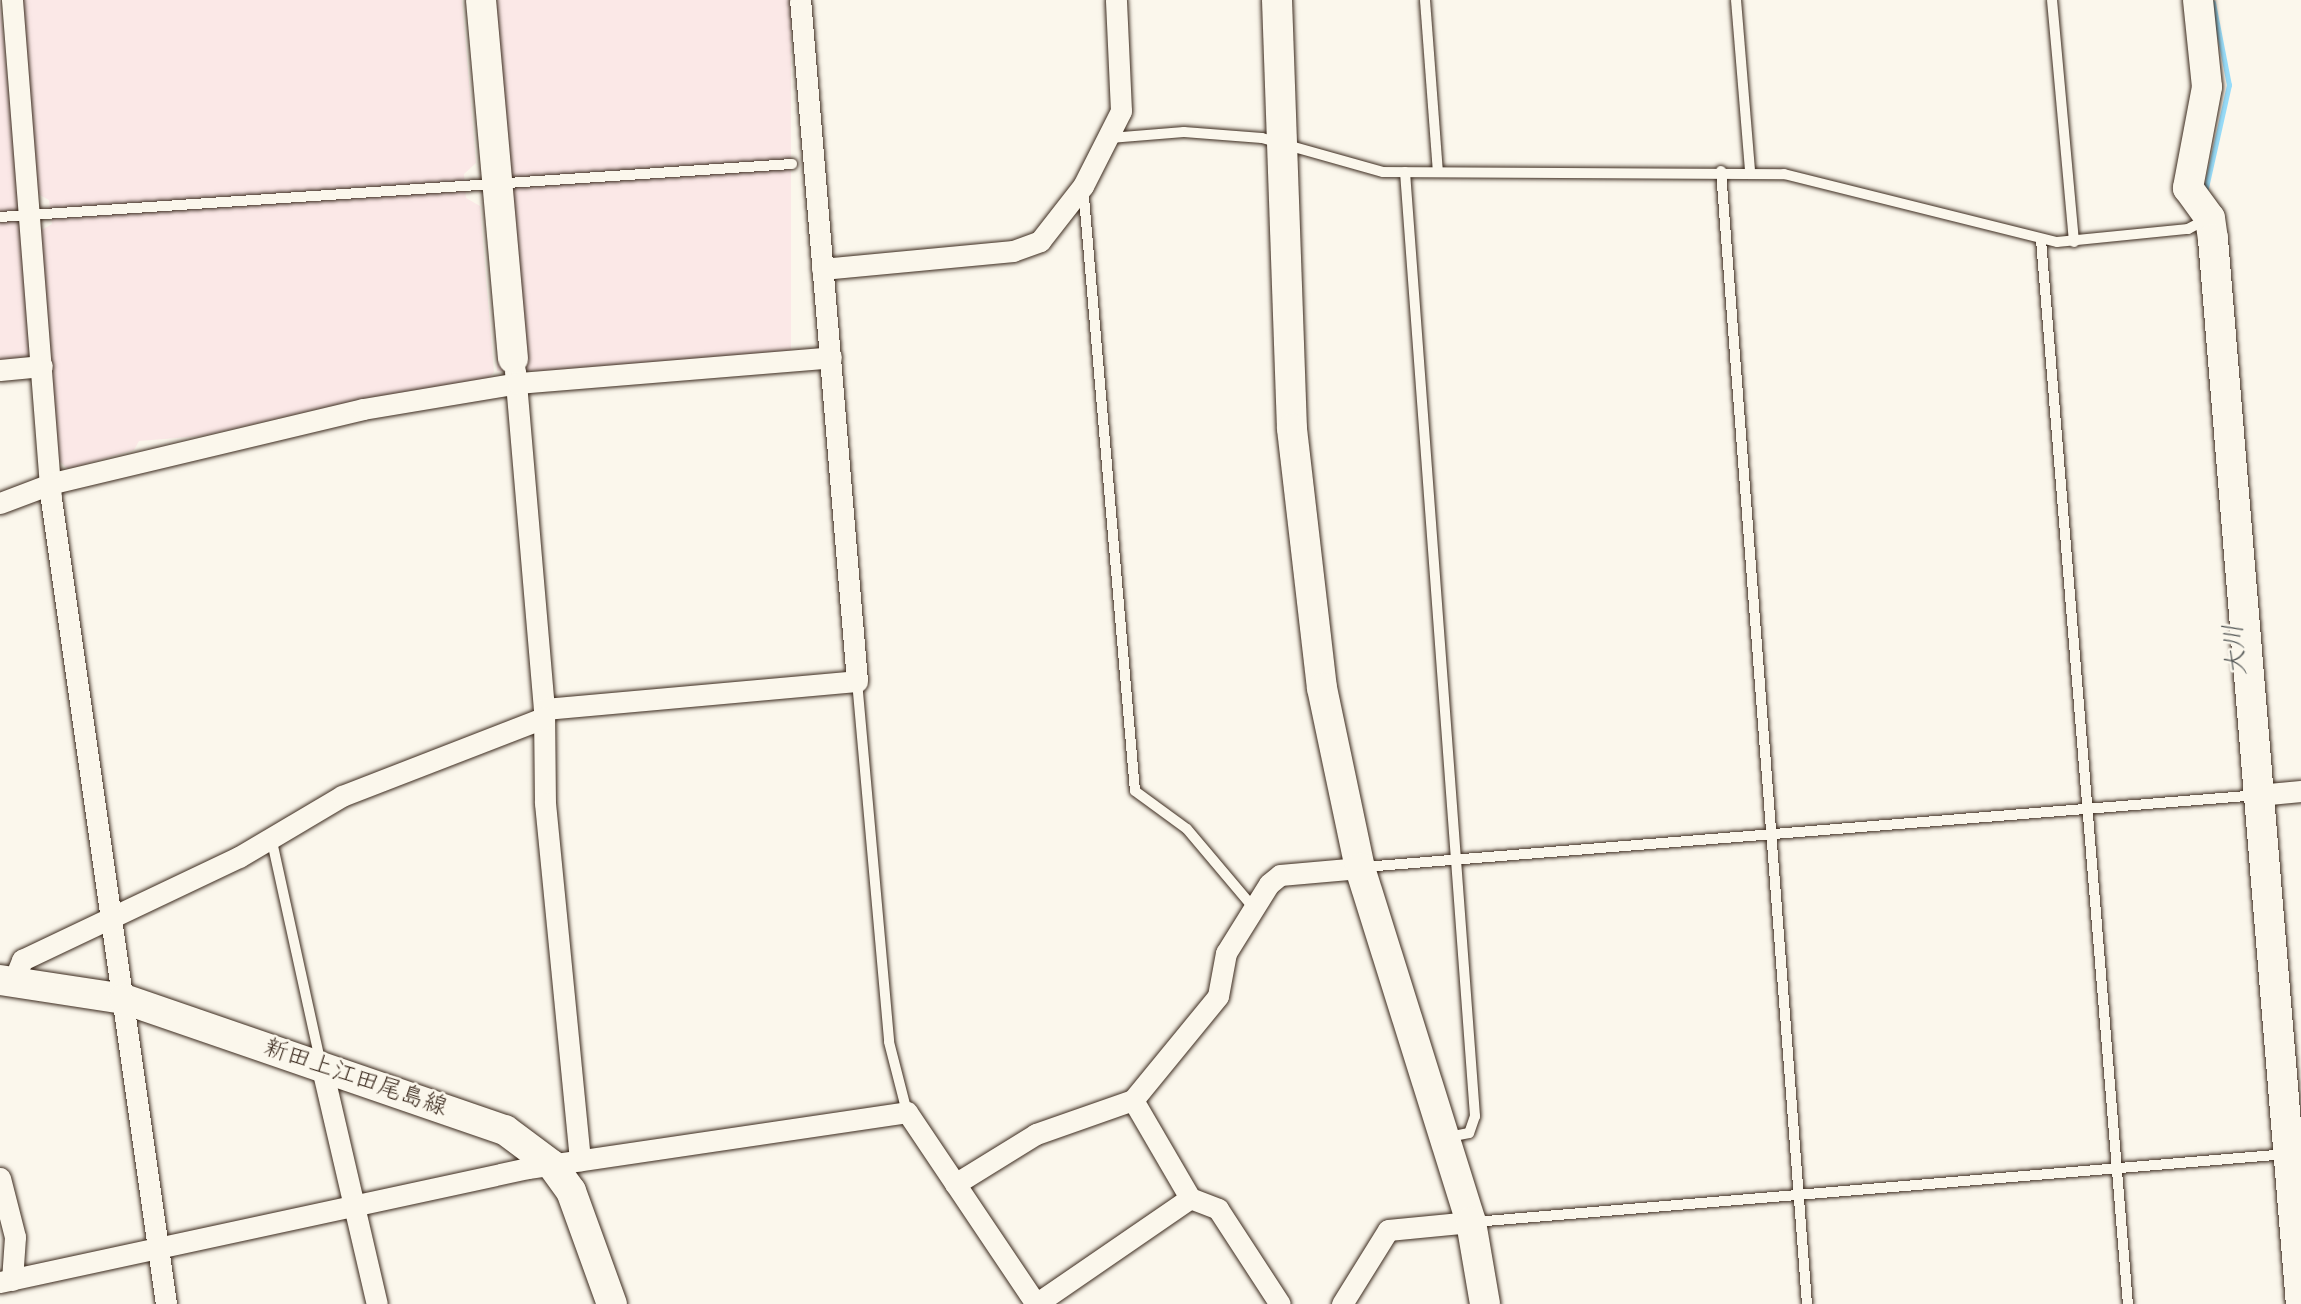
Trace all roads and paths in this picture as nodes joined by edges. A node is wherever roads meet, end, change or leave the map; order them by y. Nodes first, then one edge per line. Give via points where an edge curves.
1 (12, 0) edge
2 (481, 0) edge
3 (800, 0) edge
4 (1116, 0) edge
5 (1277, 0) edge
6 (1425, 0) edge
7 (1736, 0) edge
8 (2052, 0) edge
9 (2197, 0) edge
10 (1110, 138) junction
11 (1284, 143) junction
12 (792, 164) dead end
13 (1405, 172) junction
14 (1438, 172) junction
15 (1721, 172) junction
16 (1750, 172) junction
17 (497, 184) junction
18 (1083, 186) junction
19 (32, 215) junction
20 (0, 217) edge
21 (2210, 218) junction
22 (2040, 240) junction
23 (2074, 242) junction
24 (822, 269) junction
25 (831, 357) junction
26 (42, 366) junction
27 (0, 370) edge
28 (516, 371) junction
29 (53, 483) junction
30 (0, 503) edge
31 (857, 681) junction
32 (543, 714) junction
33 (2301, 791) edge
34 (2258, 795) junction
35 (2087, 809) junction
36 (1770, 835) junction
37 (271, 837) junction
38 (1456, 862) junction
39 (1360, 868) junction
40 (1253, 907) junction
41 (111, 919) junction
42 (7, 980) edge
43 (124, 999) junction
44 (321, 1064) junction
45 (1133, 1100) junction
46 (907, 1112) junction
47 (1445, 1137) junction
48 (2294, 1153) edge
49 (566, 1162) junction
50 (2116, 1169) junction
51 (0, 1178) edge
52 (955, 1184) junction
53 (1190, 1198) junction
54 (1798, 1198) junction
55 (355, 1203) junction
56 (1471, 1222) junction
57 (158, 1247) junction
58 (6, 1281) edge
59 (166, 1304) edge
60 (377, 1304) edge
61 (612, 1304) edge
62 (1036, 1304) edge
63 (1280, 1304) edge
64 (1342, 1304) edge
65 (1485, 1304) edge
66 (1807, 1304) edge
67 (2128, 1304) edge
68 (2301, 1304) edge

1 - 19 street
2 - 17 street
3 - 24 street
4 - 10 street via 1124,82
5 - 11 street
6 - 14 lane
7 - 16 lane
8 - 23 lane
9 - 21 street via 2207,88 2188,188
10 - 11 lane via 1218,133
10 - 18 street
11 - 13 lane via 1368,170
11 - 39 street via 1299,521 1322,688
12 - 17 lane
13 - 14 lane
13 - 38 lane
14 - 15 lane
15 - 16 lane
15 - 36 lane
16 - 22 lane via 1833,182
17 - 19 lane
17 - 28 street
18 - 24 street via 1028,248
18 - 40 lane via 1135,791 1187,829
19 - 20 lane
19 - 26 street
21 - 23 lane via 2188,229
21 - 34 street
22 - 23 lane
22 - 35 lane
24 - 25 street
25 - 28 street
25 - 31 street
26 - 27 street
26 - 29 street
28 - 29 street
28 - 32 street
29 - 30 street
29 - 41 street
31 - 32 street
31 - 46 lane via 889,1042
32 - 37 street via 342,796
32 - 49 street
33 - 34 street
34 - 35 lane
34 - 48 street
35 - 36 lane
35 - 50 lane
36 - 38 lane
36 - 54 lane
37 - 41 street
37 - 44 lane
38 - 39 lane
38 - 47 lane via 1475,1116 1469,1133
39 - 40 street via 1280,875
39 - 47 street
40 - 45 street via 1226,953 1218,996
41 - 42 street via 22,960
41 - 43 street
42 - 43 street, 新田上江田尾島線
43 - 44 street, 新田上江田尾島線
43 - 57 street
44 - 49 street, 新田上江田尾島線 via 481,1119
44 - 55 street
45 - 52 street via 1036,1134
45 - 53 street
46 - 49 street
46 - 52 street
47 - 56 street
48 - 50 lane
48 - 68 street
49 - 55 street
49 - 61 street, 新田上江田尾島線
50 - 54 lane
50 - 67 lane
51 - 58 street via 15,1237
52 - 62 street
53 - 62 street
53 - 63 street via 1217,1209
54 - 56 lane
54 - 66 lane
55 - 57 street
55 - 60 street
56 - 64 street via 1388,1230
56 - 65 street
57 - 58 street
57 - 59 street

